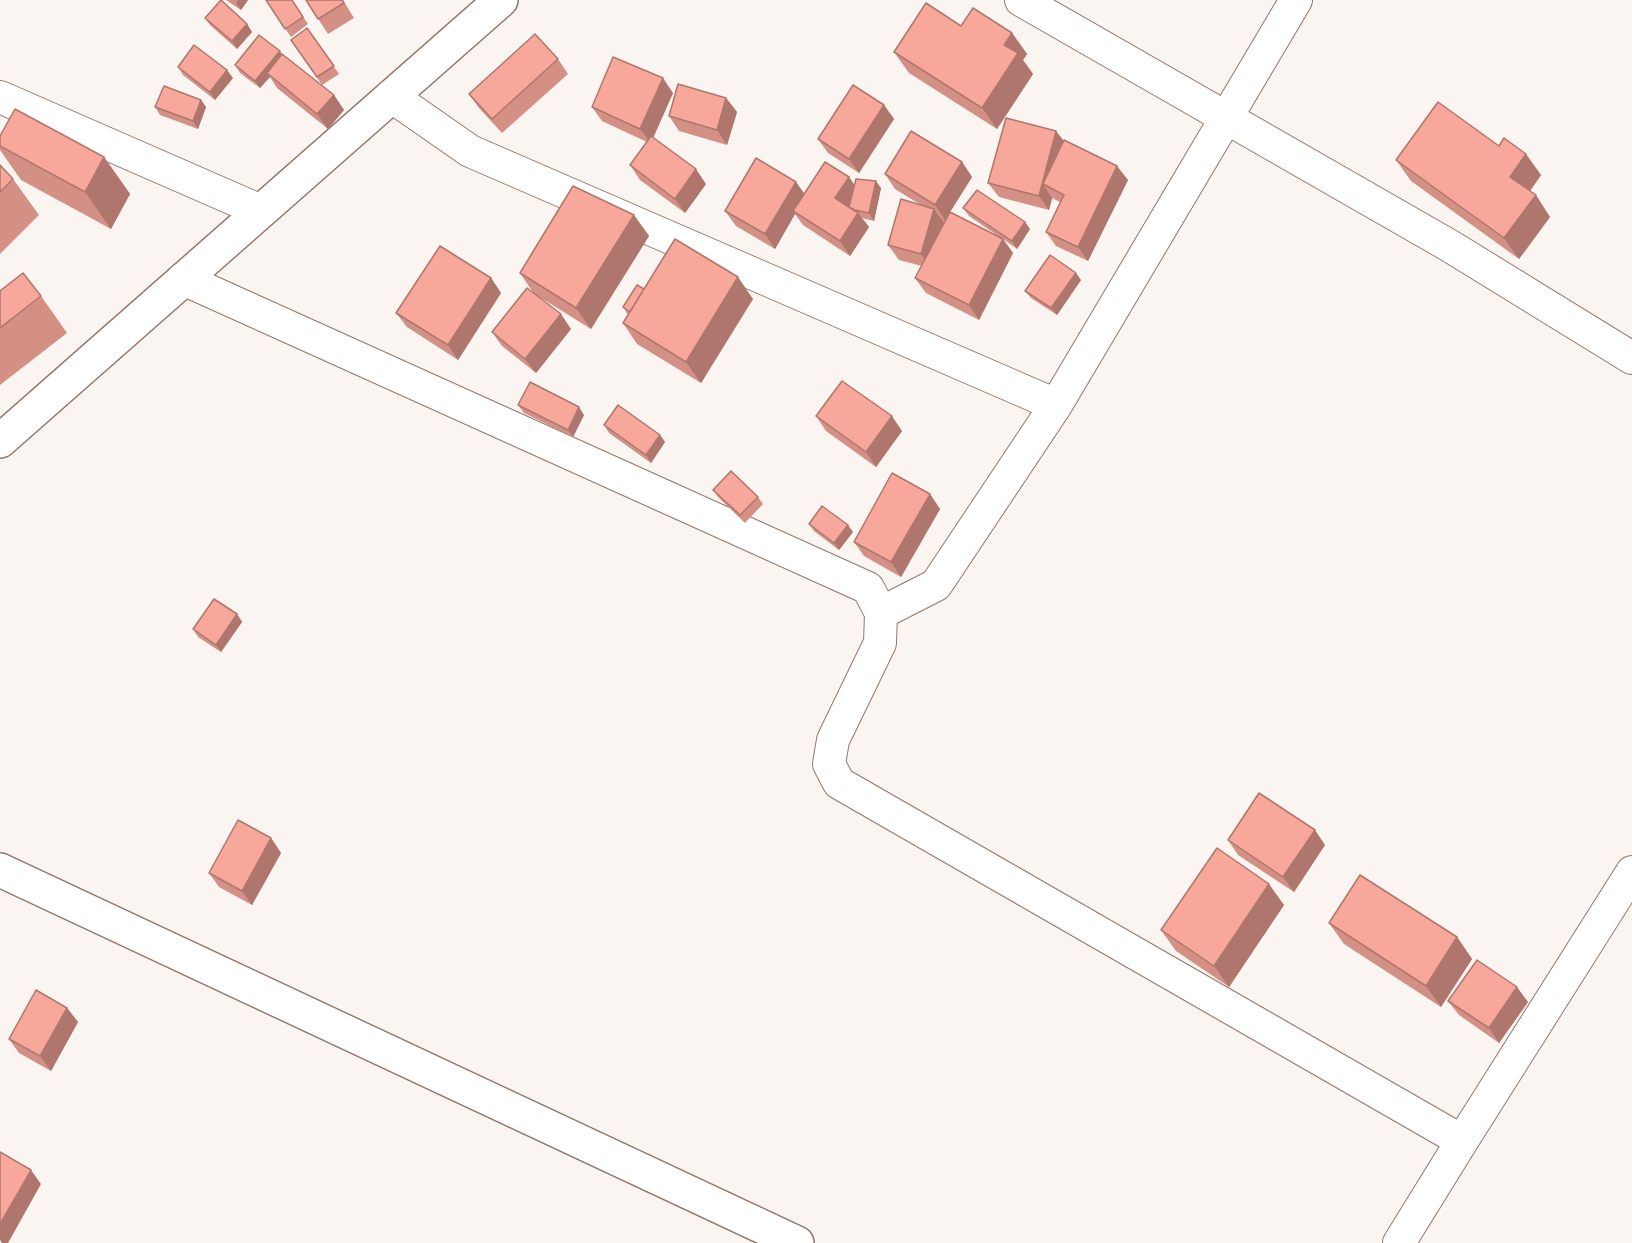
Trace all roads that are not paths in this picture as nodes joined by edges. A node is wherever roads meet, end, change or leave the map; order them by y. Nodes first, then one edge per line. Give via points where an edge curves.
1 (501, 0) edge
2 (1021, 0) edge
3 (1296, 0) edge
4 (392, 96) junction
5 (0, 97) edge
6 (1226, 118) junction
7 (261, 211) junction
8 (183, 279) junction
9 (1632, 358) edge
10 (1056, 405) junction
11 (0, 441) edge
12 (881, 613) junction
13 (0, 870) edge
14 (1632, 872) edge
15 (1462, 1141) junction
16 (760, 1236) edge
17 (797, 1243) edge
18 (1400, 1243) edge

1 - 4 street
2 - 6 street
3 - 6 street
4 - 7 street
4 - 10 street via 470,151
5 - 7 street
6 - 9 street via 1450,246
6 - 10 street
7 - 8 street
8 - 11 street
8 - 12 street via 868,588
10 - 12 street via 936,585
12 - 15 street via 880,643 833,740 829,764 839,783
13 - 16 street
14 - 15 street
15 - 18 street
16 - 17 street

